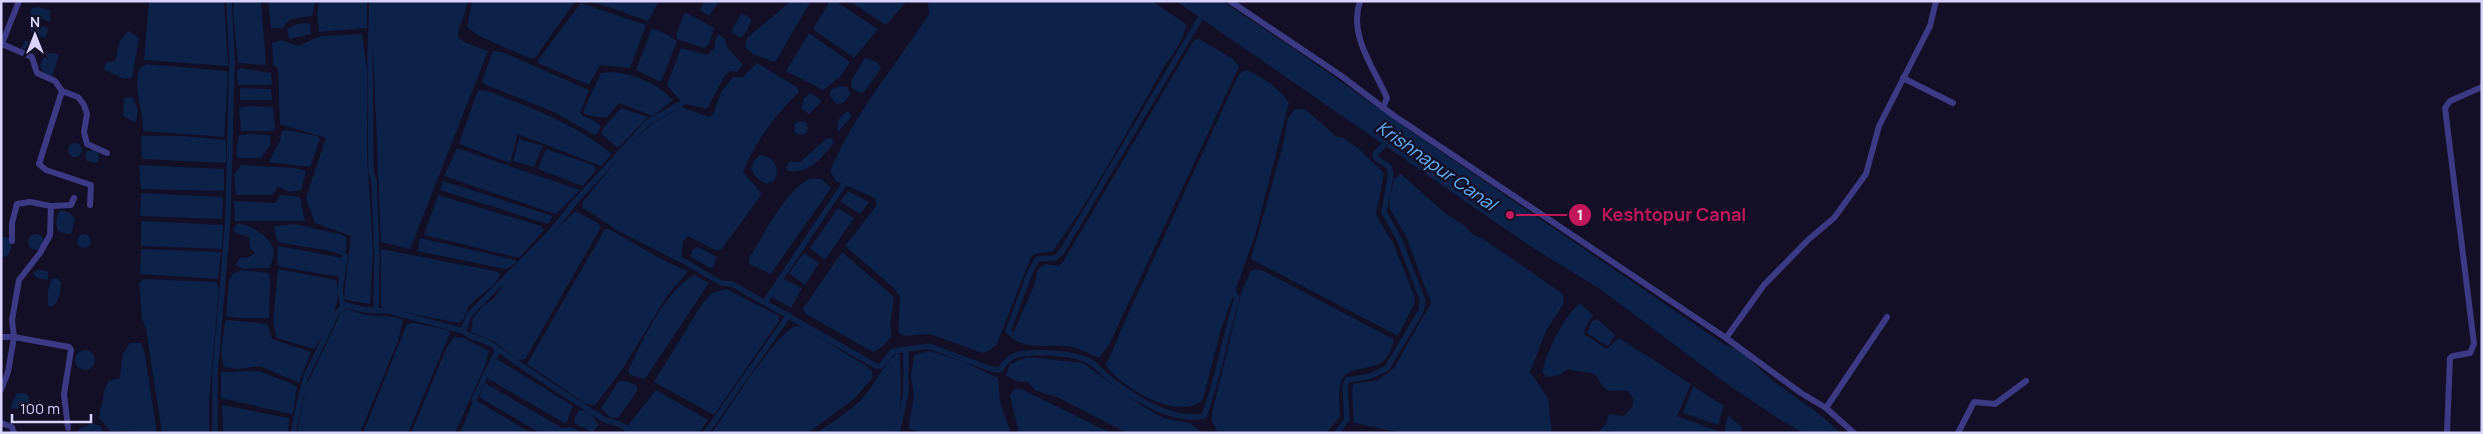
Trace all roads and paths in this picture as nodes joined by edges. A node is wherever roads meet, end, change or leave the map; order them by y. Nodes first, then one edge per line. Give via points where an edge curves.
1 (19, 1) edge
2 (1230, 1) edge
3 (1360, 1) edge
4 (1936, 1) edge
5 (2, 45) edge
6 (1902, 78) junction
7 (2482, 87) edge
8 (62, 91) junction
9 (1953, 103) dead end
10 (1383, 108) junction
11 (107, 153) dead end
12 (74, 198) dead end
13 (90, 205) dead end
14 (51, 206) junction
15 (12, 241) dead end
16 (1886, 316) dead end
17 (1, 337) edge
18 (14, 337) junction
19 (1726, 338) junction
20 (2026, 381) dead end
21 (1, 390) edge
22 (1826, 408) junction
23 (1, 423) edge
24 (68, 428) dead end
25 (14, 433) edge
26 (1854, 433) edge
27 (1958, 433) edge
28 (2447, 433) edge

1 - 5 street
2 - 10 street
3 - 10 street via 1357,28 1387,98
4 - 6 street via 1930,26
5 - 8 street via 32,57 37,74 55,82
6 - 9 street
6 - 19 street via 1879,126 1866,174 1834,218 1764,284
7 - 28 street via 2450,101 2446,108 2474,344 2470,353 2450,358
8 - 11 street via 78,97 84,105 87,144
8 - 13 street via 39,164 46,170 91,185
10 - 19 street
12 - 14 street via 71,205
14 - 15 street via 30,202 17,204
14 - 18 street via 50,235 19,280 12,320
16 - 22 street
17 - 18 street
18 - 21 street via 8,372
18 - 24 street via 69,347 64,394
19 - 22 street
20 - 27 street via 1995,404 1974,402
22 - 26 street
23 - 25 street via 12,427

